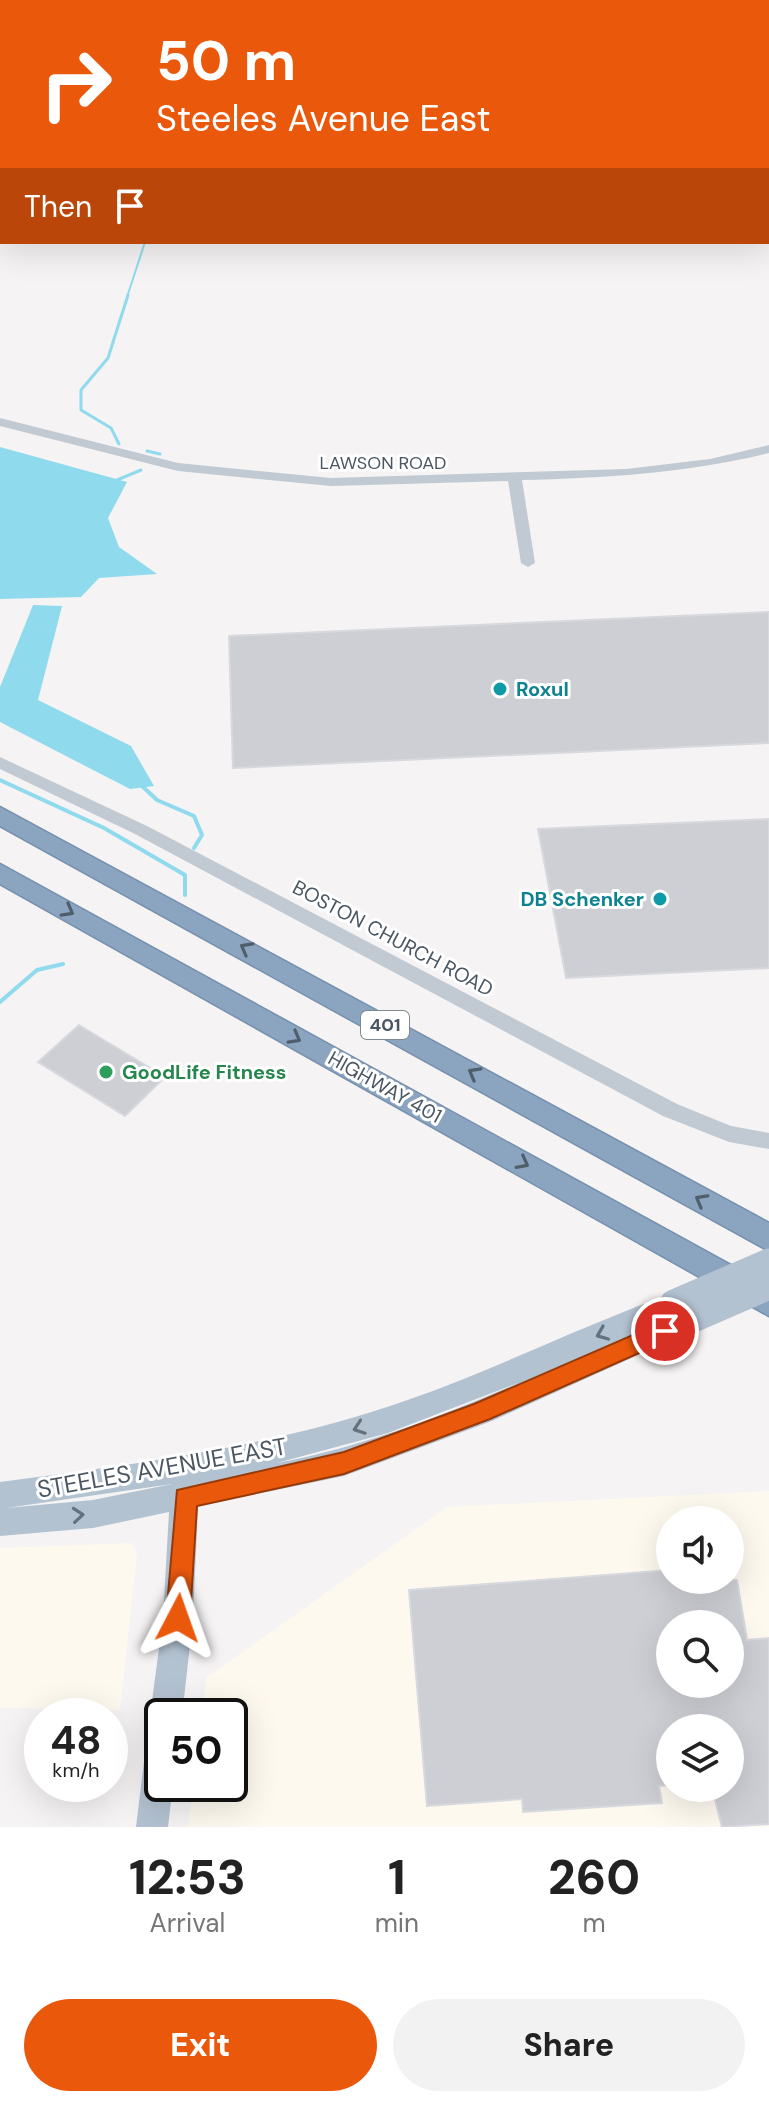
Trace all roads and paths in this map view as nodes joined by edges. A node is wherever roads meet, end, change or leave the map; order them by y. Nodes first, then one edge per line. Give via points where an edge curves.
1 (0, 422) edge
2 (769, 449) edge
3 (515, 479) junction
4 (528, 563) dead end
5 (0, 762) edge
6 (0, 815) edge
7 (0, 873) edge
8 (769, 1141) edge
9 (769, 1238) edge
10 (769, 1263) edge
11 (769, 1285) edge
12 (769, 1302) edge
13 (683, 1312) junction
14 (185, 1484) junction
15 (0, 1495) edge
16 (0, 1522) edge
17 (168, 1698) edge
18 (155, 1802) edge
19 (152, 1827) edge

1 - 3 street, LAWSON ROAD via 178,467 261,478
2 - 3 street, LAWSON ROAD via 710,463 626,473
3 - 4 street
5 - 8 street, BOSTON CHURCH ROAD via 168,844 670,1110 729,1134
9 -> 6 highway, 401
7 -> 12 highway, HIGHWAY 401
10 - 13 main road, STEELES AVENUE EAST, bridge
11 - 13 main road, STEELES AVENUE EAST, bridge
13 - 14 main road, STEELES AVENUE EAST via 482,1412 344,1463
14 - 15 main road, STEELES AVENUE EAST
16 -> 14 main road, STEELES AVENUE EAST via 93,1514
14 - 17 main road
18 - 19 main road

